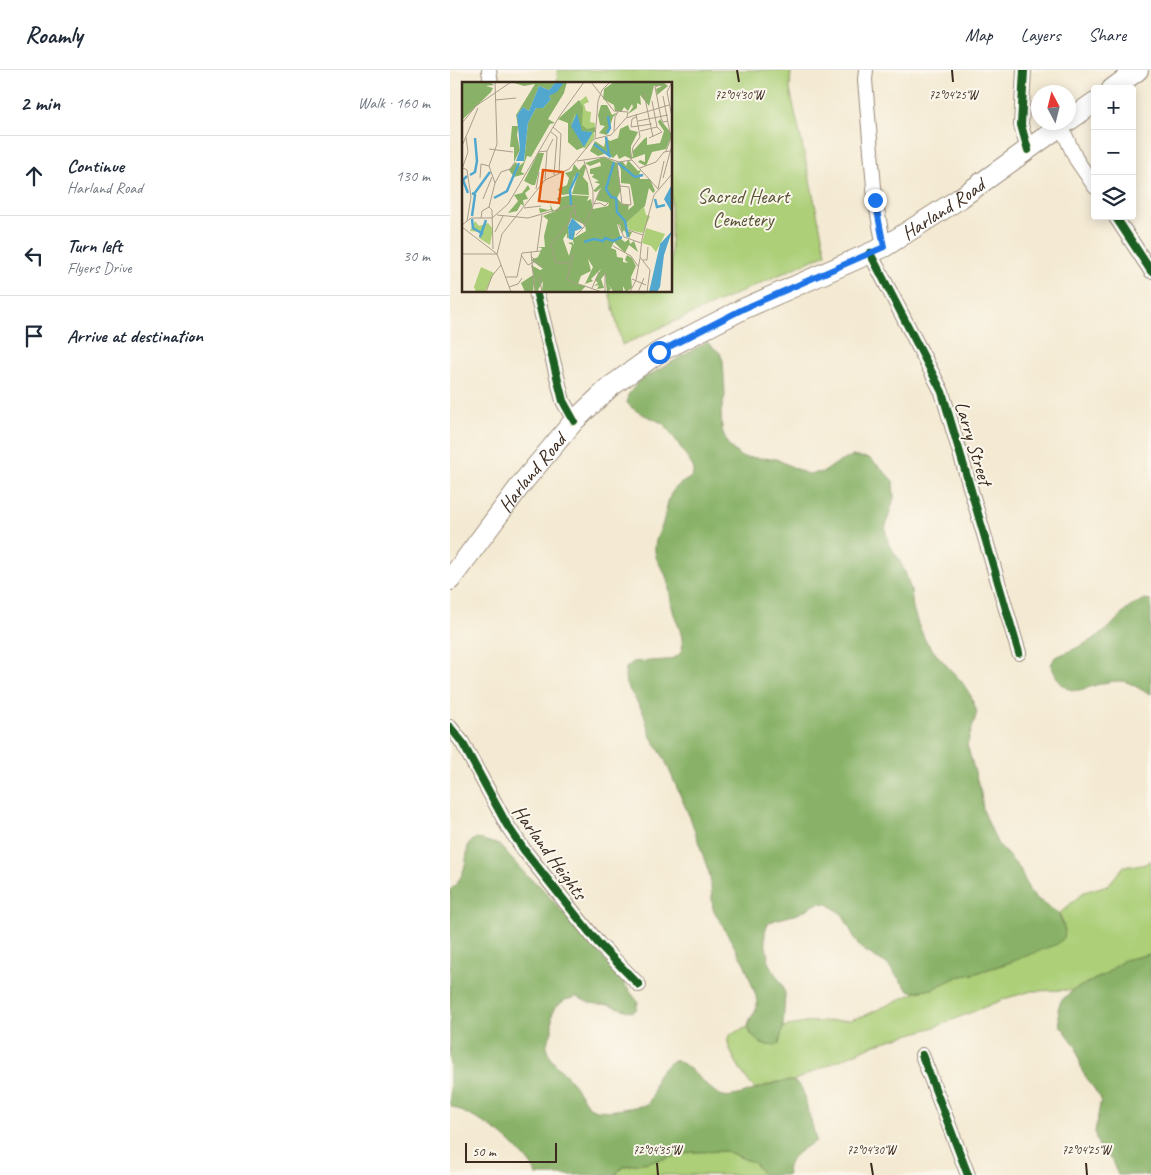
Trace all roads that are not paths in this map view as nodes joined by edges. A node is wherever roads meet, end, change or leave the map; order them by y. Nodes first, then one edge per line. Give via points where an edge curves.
1 (866, 70) edge
2 (1024, 70) edge
3 (1138, 70) edge
4 (1117, 85) edge
5 (1091, 105) edge
6 (1076, 115) edge
7 (1055, 130) edge
8 (1067, 130) edge
9 (1028, 150) junction
10 (1091, 181) edge
11 (1118, 220) edge
12 (877, 250) junction
13 (1151, 271) edge
14 (536, 292) edge
15 (574, 421) junction
16 (450, 580) edge
17 (1019, 653) dead end
18 (450, 727) edge
19 (639, 985) dead end
20 (922, 1055) dead end
21 (968, 1175) edge

1 - 12 street, Larry Street
2 - 9 street via 1021,125
3 - 4 main road
5 - 6 main road, Harland Road
7 - 9 main road, Harland Road
8 - 10 street via 1076,159
9 - 12 main road, Harland Road via 959,199
11 - 13 street
12 - 15 main road, Harland Road via 743,309 659,352 610,388
12 - 17 street, Larry Street via 942,392
14 - 15 street via 563,401
15 - 16 main road, Harland Road via 523,482
18 - 19 street, Harland Heights via 462,742 507,825 529,858 598,943
20 - 21 street

